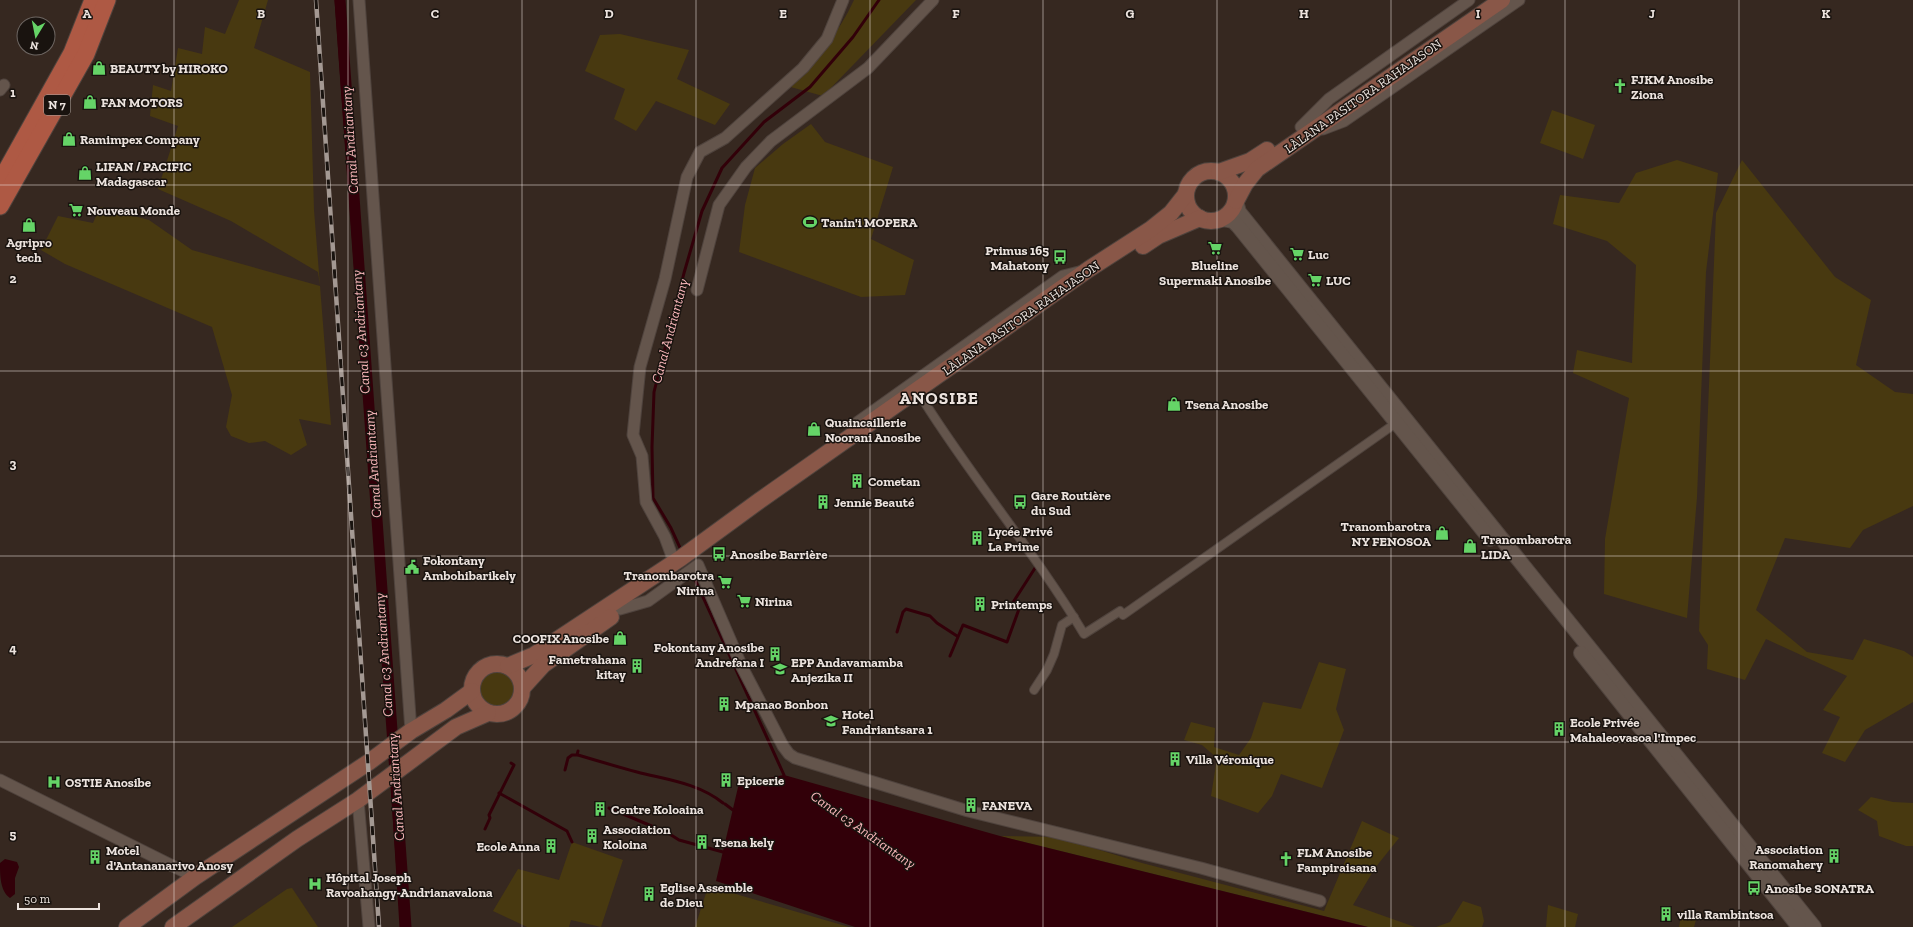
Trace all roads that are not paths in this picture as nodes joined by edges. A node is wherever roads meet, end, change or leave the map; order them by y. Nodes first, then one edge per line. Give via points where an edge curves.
1 (93, 0) edge
2 (107, 0) edge
3 (359, 0) edge
4 (843, 0) edge
5 (933, 0) edge
6 (1469, 0) edge
7 (1486, 0) edge
8 (1502, 0) edge
9 (1519, 0) edge
10 (1304, 131) junction
11 (1219, 172) junction
12 (0, 182) edge
13 (1186, 194) junction
14 (1236, 201) junction
15 (0, 206) edge
16 (1200, 218) junction
17 (1222, 219) junction
18 (697, 290) dead end
19 (925, 403) dead end
20 (1396, 423) junction
21 (687, 557) junction
22 (618, 605) junction
23 (1074, 617) junction
24 (508, 666) junction
25 (523, 686) junction
26 (1034, 690) dead end
27 (472, 691) junction
28 (488, 713) junction
29 (411, 732) junction
30 (0, 780) edge
31 (358, 800) junction
32 (195, 877) junction
33 (1320, 901) dead end
34 (127, 927) edge
35 (173, 927) edge
36 (369, 927) edge
37 (1799, 927) edge
38 (1814, 927) edge

1 - 12 main road, N 7 via 72,53
2 - 15 main road, N 7 via 86,54
3 - 29 street
4 - 21 street via 827,39 803,68 726,138 700,152 687,177 665,279 640,367 633,435 642,456 646,502 666,537
5 - 18 street via 868,68 771,141 746,167 719,205
6 - 10 street via 1329,99
7 - 10 main road, LÀLANA PASITORA RAHAJASON
8 - 10 main road, LÀLANA PASITORA RAHAJASON via 1335,114
9 - 10 street via 1344,121
10 - 11 main road, LÀLANA PASITORA RAHAJASON via 1250,161
10 - 14 main road, LÀLANA PASITORA RAHAJASON via 1257,169
11 - 13 main road via 1204,172 1197,175 1187,186
11 - 14 main road via 1231,180 1235,187
13 - 16 main road via 1189,208
13 - 21 main road, LÀLANA PASITORA RAHAJASON via 1171,213 1151,229 1090,269
14 - 17 main road via 1231,212
14 - 38 street via 1239,212
16 - 17 main road via 1207,221
16 - 21 main road, LÀLANA PASITORA RAHAJASON via 1158,236
17 - 20 street via 1238,226
19 - 23 street
20 - 23 street via 1123,615 1120,611 1084,634
20 - 37 street
21 - 22 main road
21 - 33 street via 742,668 784,746 795,758 968,811 1187,864
22 - 24 main road via 534,655
22 - 25 main road via 543,665
23 - 26 street via 1062,625 1049,664
24 - 25 main road via 518,674
24 - 27 main road via 491,664 483,668 473,680
25 - 28 main road via 522,696 512,710 497,715
27 - 28 main road via 477,704
27 - 29 main road
28 - 31 main road via 456,727
29 - 32 main road
30 - 32 street
31 - 35 main road via 297,839
31 - 36 street
32 - 34 main road

